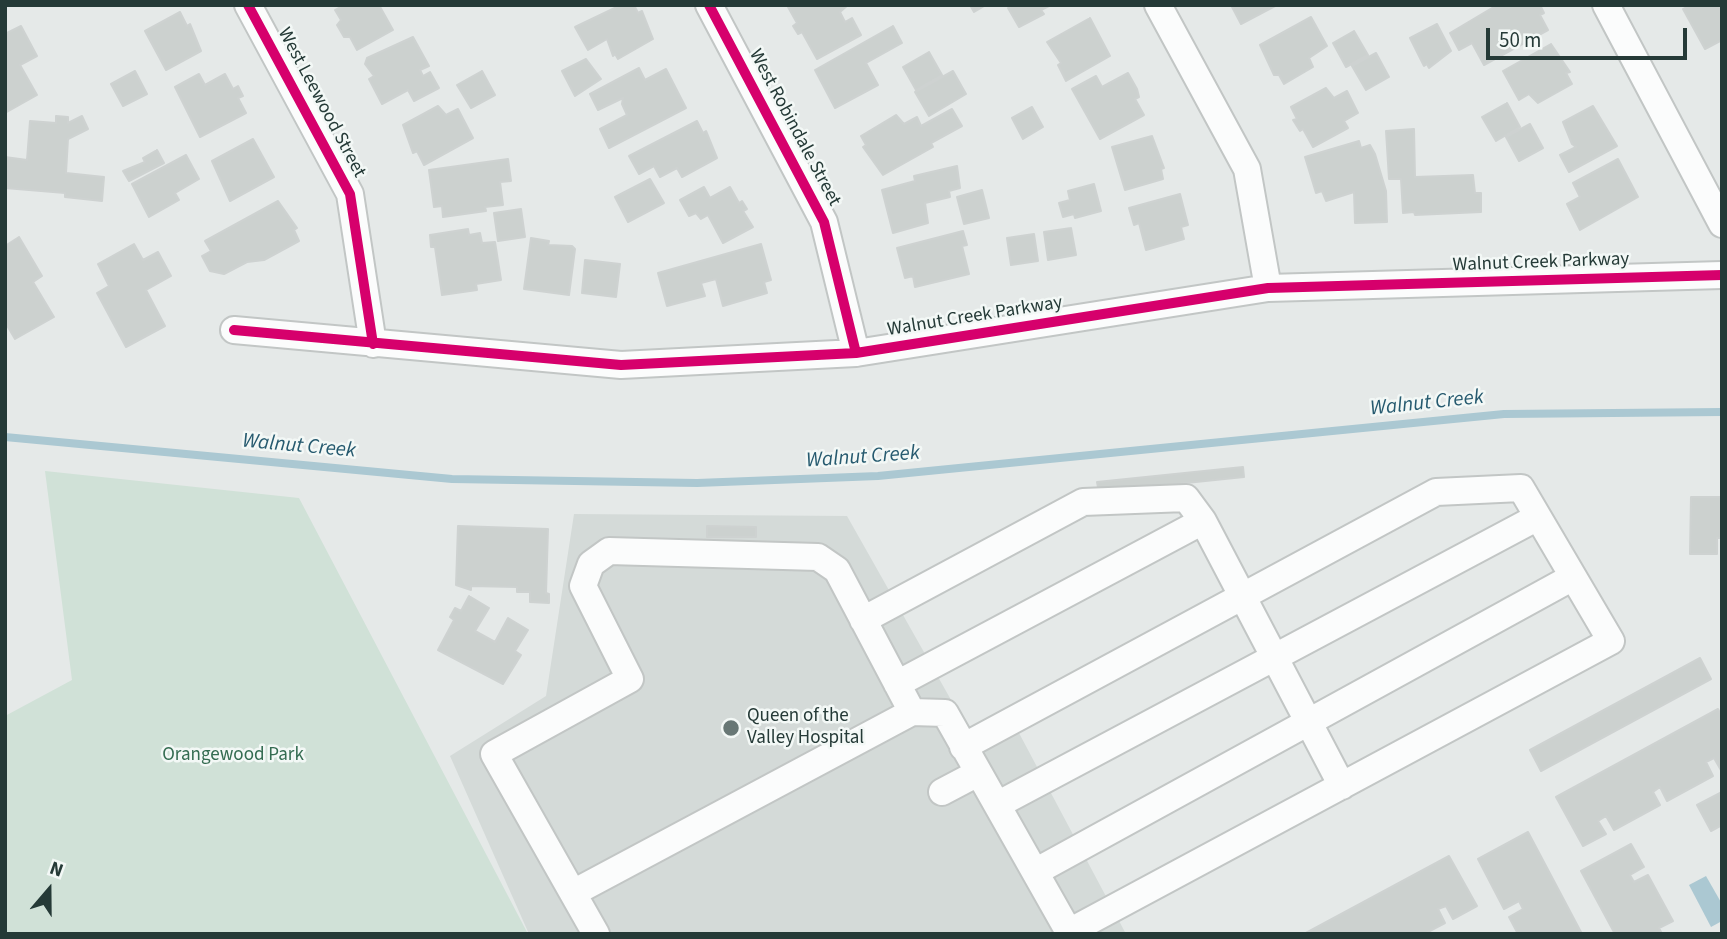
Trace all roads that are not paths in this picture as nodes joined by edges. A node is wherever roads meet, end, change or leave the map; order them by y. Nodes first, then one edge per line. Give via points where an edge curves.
1 (248, 5) edge
2 (709, 5) edge
3 (1158, 5) edge
4 (1606, 5) edge
5 (1722, 223) edge
6 (1722, 275) edge
7 (1268, 288) junction
8 (234, 330) dead end
9 (373, 344) junction
10 (856, 354) junction
11 (1538, 517) junction
12 (1203, 521) junction
13 (1573, 577) junction
14 (1242, 597) junction
15 (863, 620) junction
16 (1274, 657) junction
17 (897, 684) junction
18 (912, 712) junction
19 (1308, 722) junction
20 (963, 747) junction
21 (978, 773) junction
22 (1342, 786) junction
23 (942, 792) dead end
24 (997, 805) junction
25 (1035, 872) junction
26 (573, 894) junction
27 (1070, 933) edge
28 (596, 934) edge

1 - 9 street, West Leewood Street via 350,194
2 - 10 street, West Robindale Street via 824,222
3 - 7 street via 1247,169
4 - 5 street
6 - 7 street, Walnut Creek Parkway
7 - 10 street, Walnut Creek Parkway
8 - 9 street, Walnut Creek Parkway
9 - 10 street, Walnut Creek Parkway via 621,365
11 - 13 street
11 - 14 street via 1521,488 1436,492
11 - 16 street
12 - 14 street
12 - 15 street via 1186,498 1083,502
12 - 17 street
13 - 19 street
13 - 22 street via 1611,641
14 - 16 street
14 - 20 street
15 - 17 street
15 - 26 street via 838,570 818,557 609,551 591,564 583,586 630,679 494,754
16 - 19 street
16 - 24 street
17 - 18 street
18 - 20 street via 945,713
18 - 26 street
19 - 22 street
19 - 25 street
20 - 21 street
21 - 23 street
21 - 24 street
22 - 27 street
24 - 25 street
25 - 27 street
26 - 28 street

